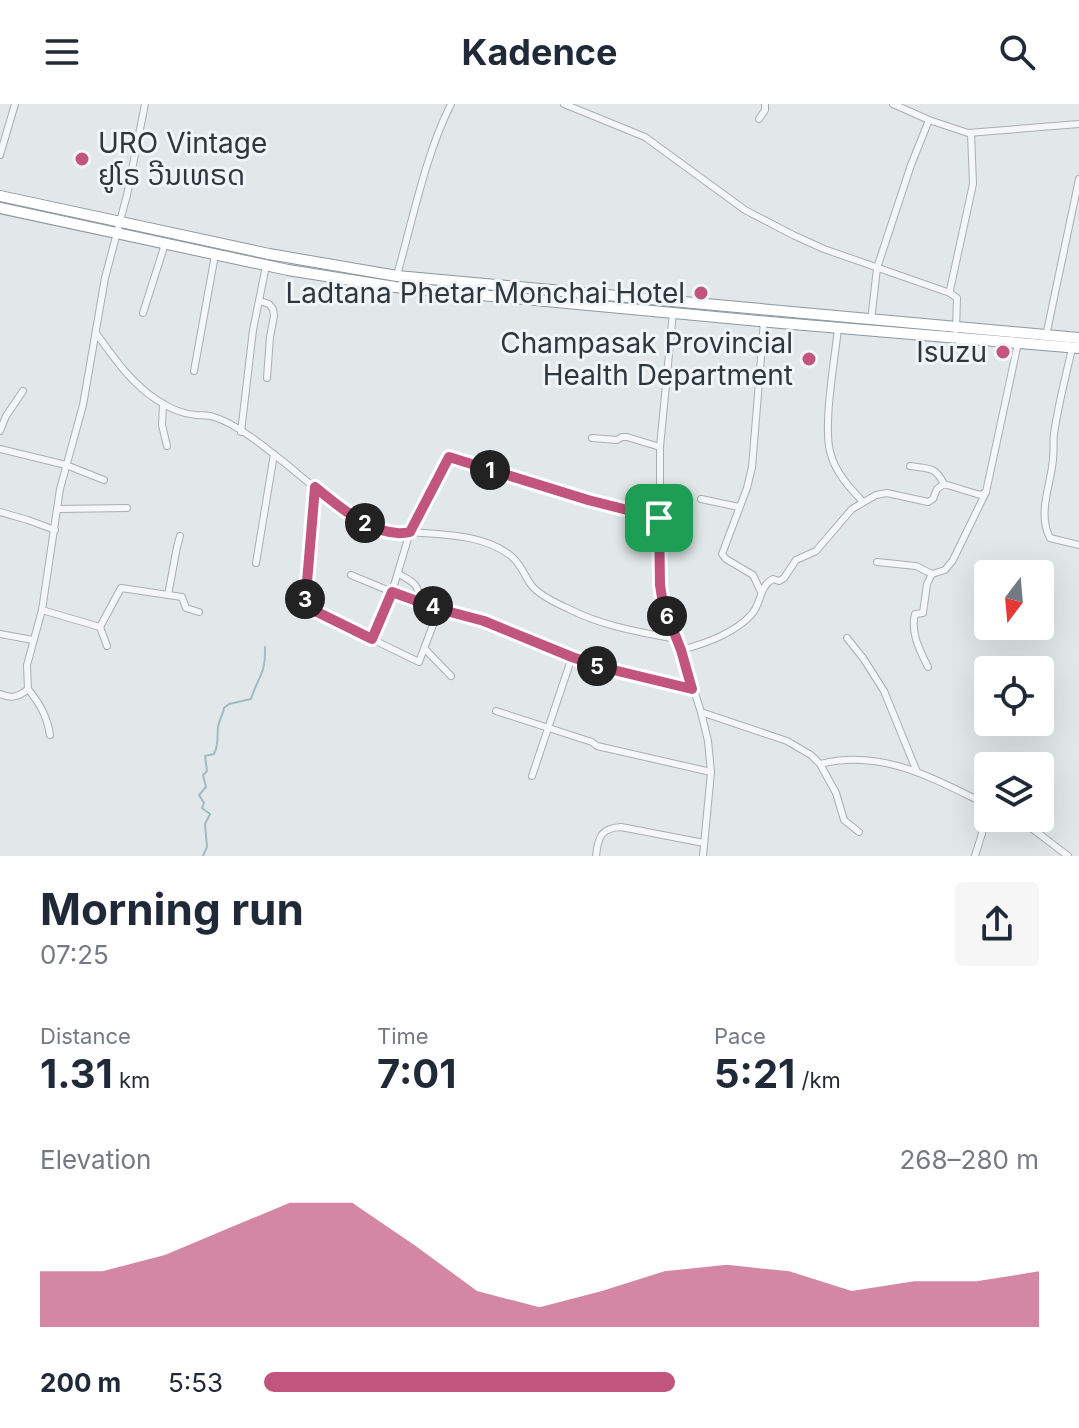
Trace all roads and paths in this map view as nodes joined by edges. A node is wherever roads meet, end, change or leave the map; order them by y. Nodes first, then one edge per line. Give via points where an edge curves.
1 (15, 104) edge
2 (145, 104) edge
3 (451, 104) edge
4 (555, 104) edge
5 (564, 104) edge
6 (765, 104) edge
7 (893, 104) edge
8 (759, 119) dead end
9 (929, 120) junction
10 (1079, 124) edge
11 (971, 133) junction
12 (0, 155) edge
13 (1079, 179) edge
14 (0, 196) edge
15 (0, 208) edge
16 (121, 222) junction
17 (117, 234) junction
18 (165, 244) junction
19 (215, 255) junction
20 (291, 258) junction
21 (266, 266) junction
22 (877, 268) junction
23 (288, 270) junction
24 (396, 282) junction
25 (950, 293) junction
26 (674, 300) junction
27 (260, 301) junction
28 (673, 312) junction
29 (143, 313) dead end
30 (764, 321) junction
31 (871, 321) junction
32 (838, 328) junction
33 (956, 332) junction
34 (96, 333) junction
35 (1046, 340) junction
36 (1018, 343) junction
37 (1077, 345) edge
38 (194, 371) dead end
39 (267, 378) dead end
40 (23, 391) dead end
41 (163, 404) junction
42 (0, 431) edge
43 (241, 432) junction
44 (592, 438) dead end
45 (167, 446) dead end
46 (660, 447) junction
47 (0, 449) edge
48 (274, 454) junction
49 (66, 465) junction
50 (910, 466) dead end
51 (104, 480) dead end
52 (944, 484) junction
53 (315, 487) junction
54 (986, 492) junction
55 (701, 499) dead end
56 (863, 502) junction
57 (739, 507) junction
58 (127, 508) dead end
59 (58, 509) junction
60 (0, 512) edge
61 (659, 518) junction
62 (55, 530) junction
63 (410, 532) junction
64 (180, 536) dead end
65 (1079, 545) edge
66 (877, 562) dead end
67 (256, 563) dead end
68 (399, 574) junction
69 (932, 574) junction
70 (351, 575) dead end
71 (392, 592) junction
72 (761, 592) junction
73 (168, 595) junction
74 (419, 600) junction
75 (439, 609) junction
76 (42, 610) junction
77 (199, 612) dead end
78 (100, 627) junction
79 (0, 634) edge
80 (847, 638) dead end
81 (372, 639) junction
82 (676, 639) junction
83 (33, 640) junction
84 (107, 646) dead end
85 (425, 649) junction
86 (681, 650) junction
87 (572, 657) junction
88 (928, 667) dead end
89 (451, 676) dead end
90 (28, 689) junction
91 (692, 689) junction
92 (0, 694) edge
93 (496, 711) dead end
94 (701, 712) junction
95 (548, 726) junction
96 (50, 735) dead end
97 (820, 764) junction
98 (711, 772) junction
99 (917, 772) junction
100 (532, 776) dead end
101 (974, 798) edge
102 (859, 832) dead end
103 (983, 832) edge
104 (1037, 832) edge
105 (704, 843) junction
106 (977, 855) edge
107 (596, 856) edge
108 (703, 856) edge
109 (1068, 856) edge

1 - 12 street
2 - 16 street
3 - 24 street via 430,157
4 - 5 street
5 - 22 street via 645,137 773,225
6 - 8 street
7 - 9 street
9 - 11 street
9 - 22 street
10 - 11 street
11 - 25 street via 973,184
13 - 35 street
14 - 16 highway
15 - 17 highway
16 - 17 street
16 - 20 highway
17 - 18 highway
17 - 34 street
18 - 19 highway
18 - 29 street
19 - 21 highway
19 - 38 street
20 - 23 highway
20 - 24 highway
21 - 23 highway
21 - 27 street
22 - 25 street
22 - 31 street
23 - 24 highway
24 - 26 highway
24 - 28 highway
25 - 33 street via 957,298
26 - 28 street
26 - 31 highway
27 - 39 street via 269,304 274,316
27 - 43 street
28 - 30 highway
28 - 46 street
30 - 32 highway
30 - 57 street via 752,467
31 - 33 highway
32 - 33 highway
32 - 56 street via 830,454
33 - 35 highway
33 - 36 highway
34 - 41 street via 134,382
34 - 49 street
35 - 36 highway
35 - 37 highway
36 - 54 street
37 - 65 street via 1053,436 1045,529 1050,538
40 - 42 street
41 - 43 street via 209,415
41 - 45 street
43 - 48 street
44 - 46 street via 627,437
46 - 61 street
47 - 49 street
48 - 53 street
48 - 67 street
49 - 51 street
49 - 59 street
50 - 52 street via 939,473
52 - 54 street
52 - 56 street via 928,502 887,493
53 - 63 street via 359,520 394,533
53 - 81 street via 305,606
54 - 69 street via 953,560
55 - 57 street
56 - 72 street via 816,551 796,560 784,578 768,581
57 - 72 street via 722,554 753,575
58 - 59 street
59 - 62 street
60 - 62 street
61 - 63 street via 449,457
61 - 82 street via 660,585
62 - 76 street
63 - 68 street
63 - 82 street via 499,548 513,557 533,587 569,610
64 - 73 street
66 - 69 street via 916,566
68 - 71 street
68 - 74 street via 414,583
69 - 88 street via 923,613 915,614 913,627
70 - 71 street
71 - 74 street
71 - 81 street
72 - 86 street via 751,616 702,645
73 - 77 street via 182,597 186,608
73 - 78 street via 121,588
74 - 75 street
75 - 85 street
75 - 87 street
76 - 78 street
76 - 83 street
78 - 84 street
79 - 83 street
80 - 99 street via 884,691
81 - 85 street via 419,662
82 - 86 street
83 - 90 street
85 - 89 street
86 - 91 street
87 - 91 street
87 - 95 street
90 - 92 street via 16,697
90 - 96 street via 41,705
91 - 94 street
93 - 95 street
94 - 97 street via 797,746
94 - 98 street
95 - 98 street via 597,746
95 - 100 street
97 - 99 street via 860,758
97 - 102 street via 844,820
98 - 105 street
99 - 101 street
103 - 106 street
104 - 109 street
105 - 107 street via 611,828 600,838
105 - 108 street

